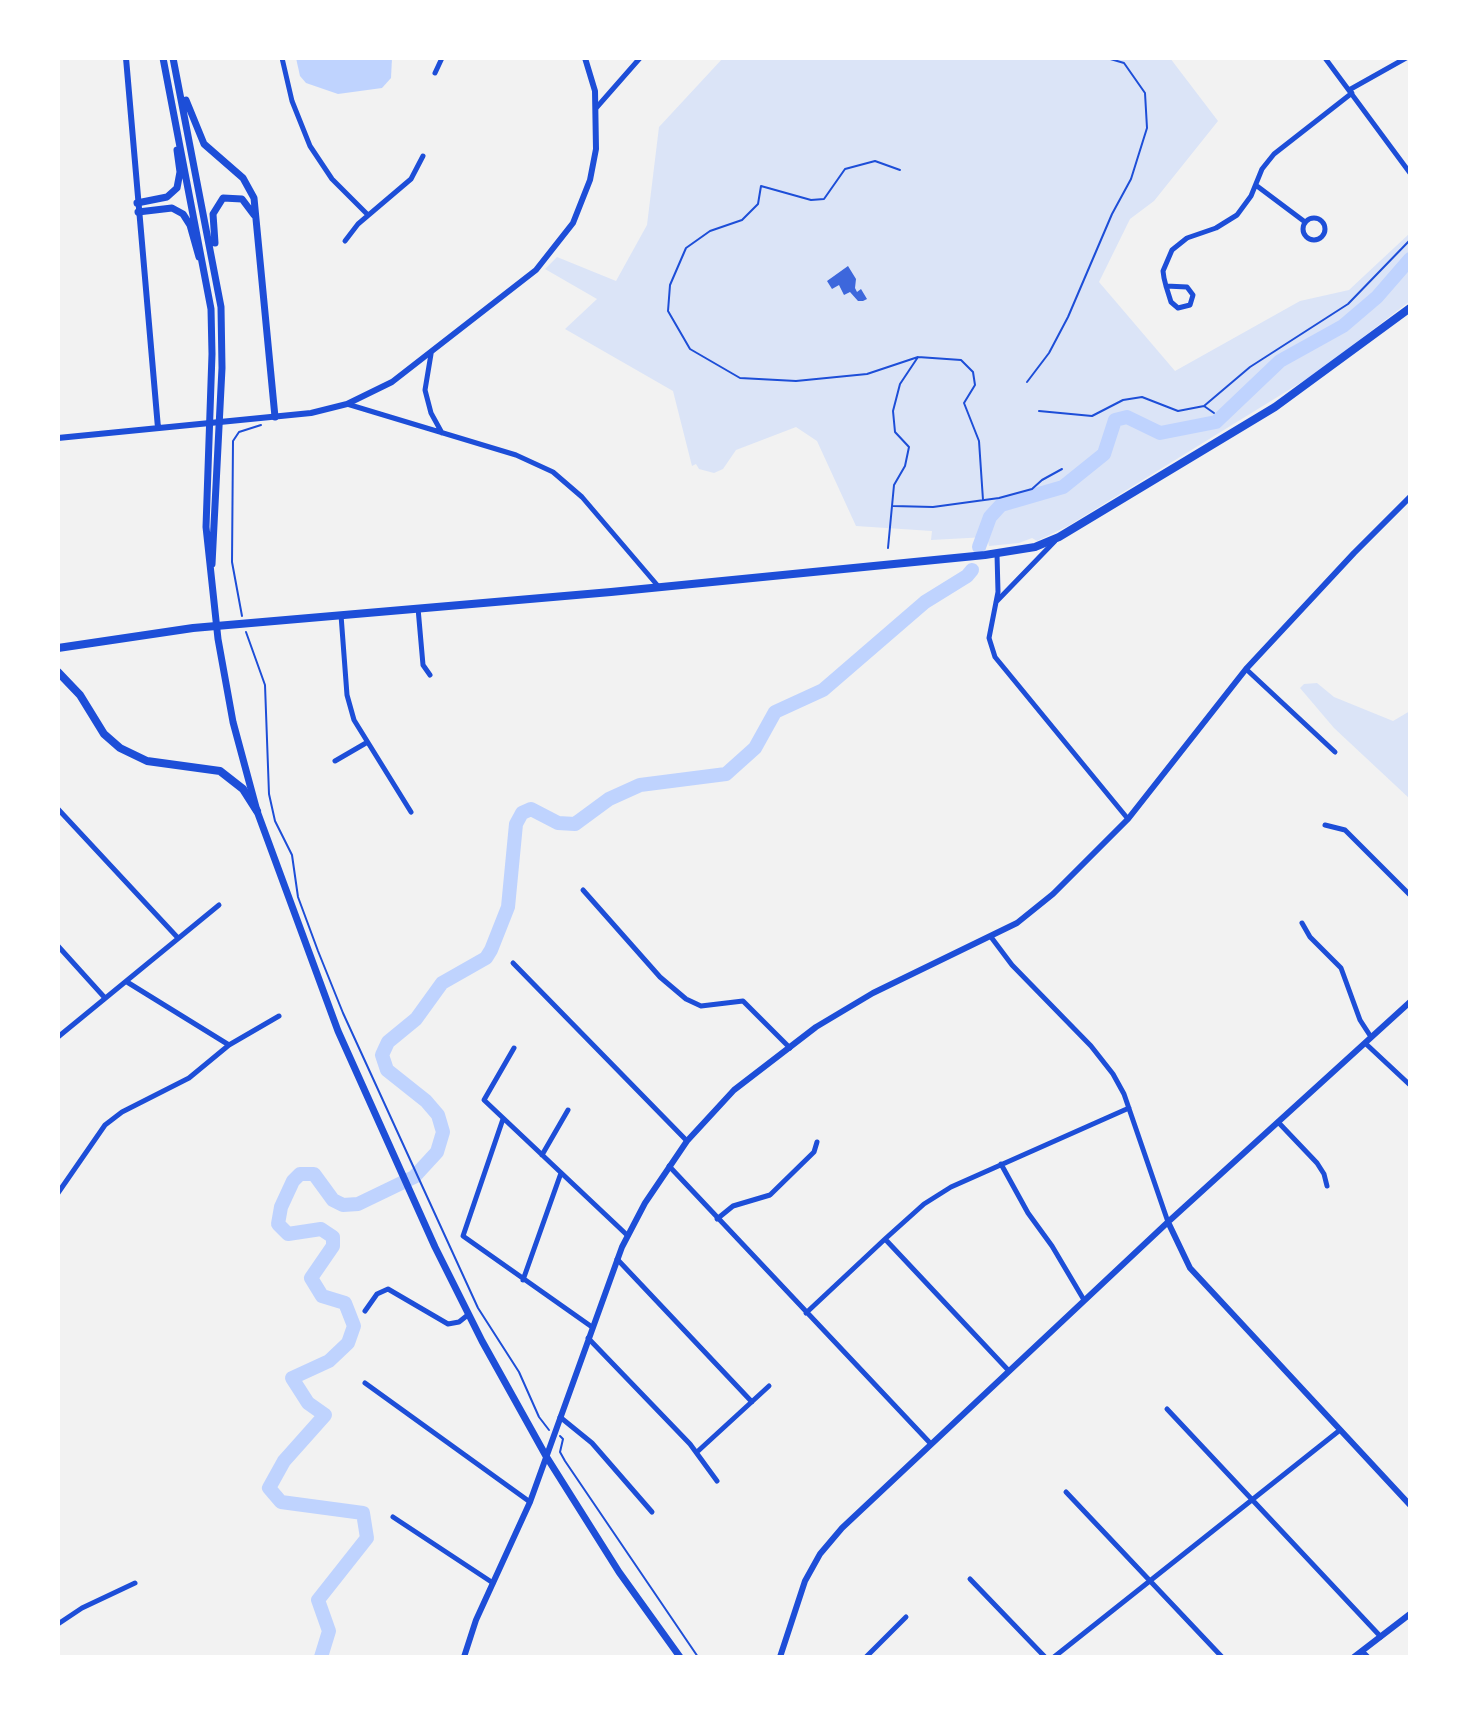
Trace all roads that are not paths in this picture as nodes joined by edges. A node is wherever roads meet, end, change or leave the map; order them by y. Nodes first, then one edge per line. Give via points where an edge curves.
1 (126, 58) edge
2 (163, 58) edge
3 (173, 58) edge
4 (282, 58) edge
5 (442, 58) edge
6 (585, 58) edge
7 (640, 58) edge
8 (1325, 58) edge
9 (1406, 58) edge
10 (177, 73) junction
11 (435, 73) dead end
12 (1350, 91) junction
13 (173, 104) junction
14 (597, 107) junction
15 (423, 156) dead end
16 (1408, 164) edge
17 (1410, 173) edge
18 (1256, 186) junction
19 (137, 203) junction
20 (138, 212) junction
21 (368, 215) junction
22 (256, 218) junction
23 (1305, 222) junction
24 (345, 241) dead end
25 (217, 279) junction
26 (1166, 286) junction
27 (209, 295) junction
28 (1410, 307) edge
29 (431, 354) junction
30 (347, 404) junction
31 (275, 417) junction
32 (158, 428) junction
33 (442, 433) junction
34 (58, 438) edge
35 (1410, 497) edge
36 (1059, 537) junction
37 (997, 554) junction
38 (211, 572) junction
39 (658, 586) junction
40 (996, 602) junction
41 (418, 608) junction
42 (341, 615) junction
43 (58, 648) edge
44 (1246, 669) junction
45 (58, 672) edge
46 (430, 675) dead end
47 (366, 743) junction
48 (1335, 752) dead end
49 (335, 761) dead end
50 (58, 808) edge
51 (257, 811) junction
52 (411, 812) dead end
53 (1128, 819) junction
54 (1325, 825) dead end
55 (583, 890) dead end
56 (1410, 895) edge
57 (219, 905) dead end
58 (1303, 923) dead end
59 (991, 937) junction
60 (178, 938) junction
61 (58, 946) edge
62 (513, 963) dead end
63 (127, 982) junction
64 (105, 998) junction
65 (1410, 1002) edge
66 (279, 1016) dead end
67 (1371, 1037) junction
68 (58, 1038) edge
69 (1365, 1043) junction
70 (229, 1045) junction
71 (514, 1048) dead end
72 (790, 1048) junction
73 (1410, 1085) edge
74 (1129, 1108) junction
75 (568, 1110) dead end
76 (503, 1119) junction
77 (1278, 1122) junction
78 (687, 1141) junction
79 (817, 1142) dead end
80 (541, 1155) junction
81 (1001, 1164) junction
82 (669, 1166) junction
83 (561, 1173) junction
84 (1327, 1186) dead end
85 (59, 1187) edge
86 (717, 1219) junction
87 (1168, 1222) junction
88 (628, 1235) junction
89 (885, 1239) junction
90 (617, 1259) junction
91 (523, 1280) junction
92 (1084, 1300) junction
93 (365, 1311) dead end
94 (806, 1313) junction
95 (469, 1314) junction
96 (592, 1327) junction
97 (588, 1338) junction
98 (1009, 1371) junction
99 (365, 1383) dead end
100 (769, 1386) dead end
101 (752, 1402) junction
102 (1167, 1409) dead end
103 (560, 1417) junction
104 (1340, 1430) junction
105 (931, 1444) junction
106 (697, 1452) junction
107 (546, 1457) junction
108 (717, 1481) dead end
109 (1066, 1492) dead end
110 (1252, 1500) junction
111 (530, 1502) junction
112 (1410, 1505) edge
113 (652, 1513) dead end
114 (393, 1517) dead end
115 (970, 1578) dead end
116 (1152, 1580) junction
117 (135, 1583) dead end
118 (493, 1583) junction
119 (1410, 1614) edge
120 (906, 1617) dead end
121 (58, 1624) edge
122 (1381, 1637) junction
123 (1362, 1651) junction
124 (464, 1657) edge
125 (680, 1657) edge
126 (780, 1657) edge
127 (866, 1657) edge
128 (1045, 1657) edge
129 (1054, 1657) edge
130 (1222, 1657) edge
131 (1354, 1657) edge
132 (1368, 1657) edge

1 - 19 street
2 - 13 main road
3 - 10 main road
4 - 21 street via 292,102 310,146 332,179
5 - 11 street
6 - 14 street
7 - 14 street
8 - 12 street
9 - 12 street
10 - 22 main road via 200,137 248,184
10 - 25 main road
12 - 16 street
12 - 18 street via 1274,154
13 - 19 main road via 180,172 177,188 167,197
13 - 27 main road
14 - 29 street via 590,180 564,237 537,270
15 - 21 street via 411,179
16 - 17 street
18 - 23 street
18 - 26 street via 1237,215 1187,237 1172,250 1164,265
19 - 20 street
20 - 27 main road via 172,208 183,214
20 - 32 street
21 - 24 street
22 - 25 main road via 242,199 229,196 218,201 213,214
22 - 31 main road
23 - 23 street via 1304,233 1310,239 1324,233 1320,219
25 - 38 main road via 222,354
26 - 26 street via 1188,287 1192,302 1185,308 1174,306
27 - 38 main road via 212,354 206,527
28 - 36 main road via 1294,395
29 - 30 street via 386,386
29 - 33 street via 425,390
30 - 31 street
30 - 33 street
31 - 32 street
32 - 34 street
33 - 39 street via 516,455 553,472 582,497
35 - 44 street
36 - 37 main road
36 - 40 street
37 - 39 main road
37 - 40 street
38 - 51 main road via 226,692
39 - 41 main road
40 - 53 street via 989,638 999,664
41 - 42 main road
41 - 46 street via 423,666
42 - 43 main road via 194,628
42 - 47 street via 347,695
44 - 48 street
44 - 53 street
45 - 51 main road via 80,695 104,734 120,748 147,761 220,771 236,781
47 - 49 street
47 - 52 street
50 - 60 street
51 - 95 main road via 327,1002 395,1162
53 - 59 street via 1039,907
54 - 56 street via 1345,830
55 - 72 street via 660,977 687,999 701,1006 743,1001
57 - 60 street
58 - 67 street via 1310,937 1341,968
59 - 72 street via 873,993
59 - 74 street via 1032,988 1105,1062
60 - 63 street
61 - 64 street
62 - 78 street
63 - 64 street
63 - 70 street
64 - 68 street
65 - 67 street
66 - 70 street
67 - 69 street
69 - 73 street
69 - 77 street
70 - 85 street via 189,1078 105,1125
71 - 76 street via 484,1100
72 - 78 street via 734,1090
74 - 81 street
74 - 87 street
75 - 80 street
76 - 80 street
76 - 91 street via 463,1236
77 - 84 street via 1317,1163
77 - 87 street
78 - 82 street
79 - 86 street via 814,1152 770,1195 733,1206
80 - 83 street
81 - 89 street via 951,1187
81 - 92 street
82 - 86 street
82 - 88 street
83 - 88 street
83 - 91 street
86 - 94 street
87 - 92 street
87 - 104 street via 1190,1268
88 - 90 street
89 - 94 street
89 - 98 street
90 - 96 street
90 - 101 street
91 - 96 street
92 - 98 street
93 - 95 street via 377,1294 388,1289 448,1324
94 - 105 street
95 - 107 main road
96 - 97 street
97 - 103 street
97 - 106 street
98 - 105 street
99 - 111 street
100 - 101 street
101 - 106 street
102 - 110 street
103 - 107 street
103 - 113 street via 592,1443
104 - 110 street
104 - 112 street
105 - 126 street via 820,1554 799,1595
106 - 108 street
107 - 111 street
107 - 125 main road
109 - 116 street
110 - 116 street
110 - 122 street
111 - 118 street
114 - 118 street
115 - 128 street
116 - 129 street
116 - 130 street
117 - 121 street
118 - 124 street
119 - 122 street
120 - 127 street
122 - 123 street
123 - 131 street
123 - 132 street

